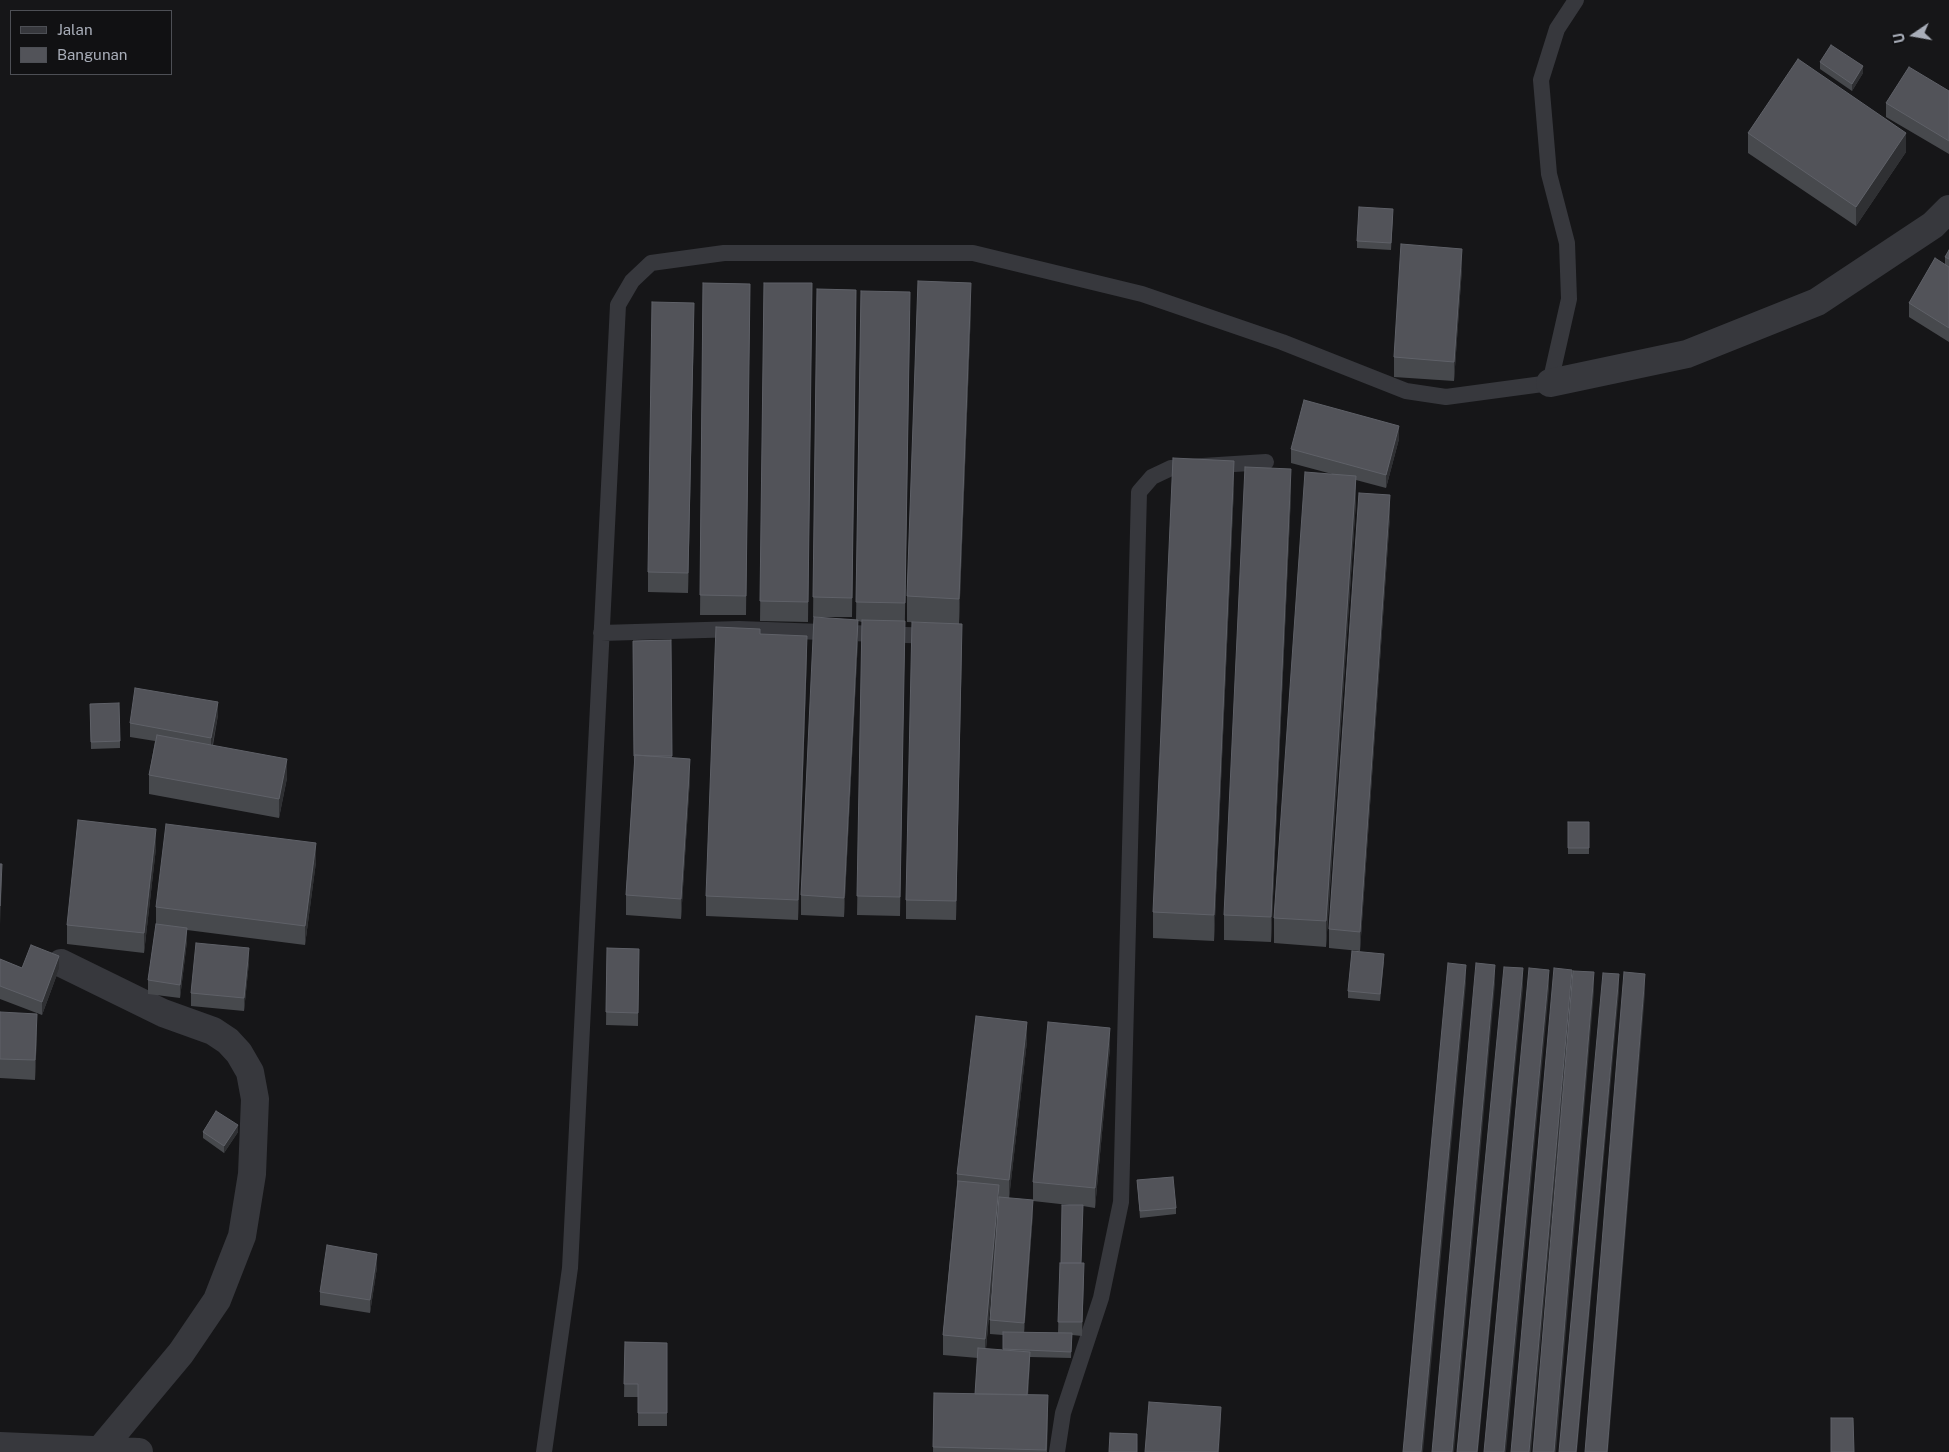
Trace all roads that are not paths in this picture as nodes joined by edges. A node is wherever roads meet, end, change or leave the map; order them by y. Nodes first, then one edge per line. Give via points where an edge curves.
1 (1576, 0) edge
2 (1949, 209) edge
3 (1550, 383) junction
4 (1266, 462) dead end
5 (601, 633) junction
6 (946, 637) edge
7 (61, 963) edge
8 (0, 1446) edge
9 (100, 1450) junction
10 (139, 1452) edge
11 (544, 1452) edge
12 (1057, 1452) edge

1 - 3 lane via 1557,29 1541,80 1549,174 1567,243 1569,299
2 - 3 street via 1934,225 1817,302 1687,354
3 - 5 lane via 1446,397 1406,391 1282,342 1142,294 973,253 724,252 650,263 632,281 618,306
4 - 12 lane via 1171,468 1152,477 1139,492 1121,1202 1101,1298 1063,1413
5 - 6 lane via 739,629
5 - 11 lane via 570,1268
7 - 9 street via 163,1013 213,1031 228,1041 250,1072 255,1099 252,1174 242,1236 217,1300 181,1353
8 - 9 street
9 - 10 street

